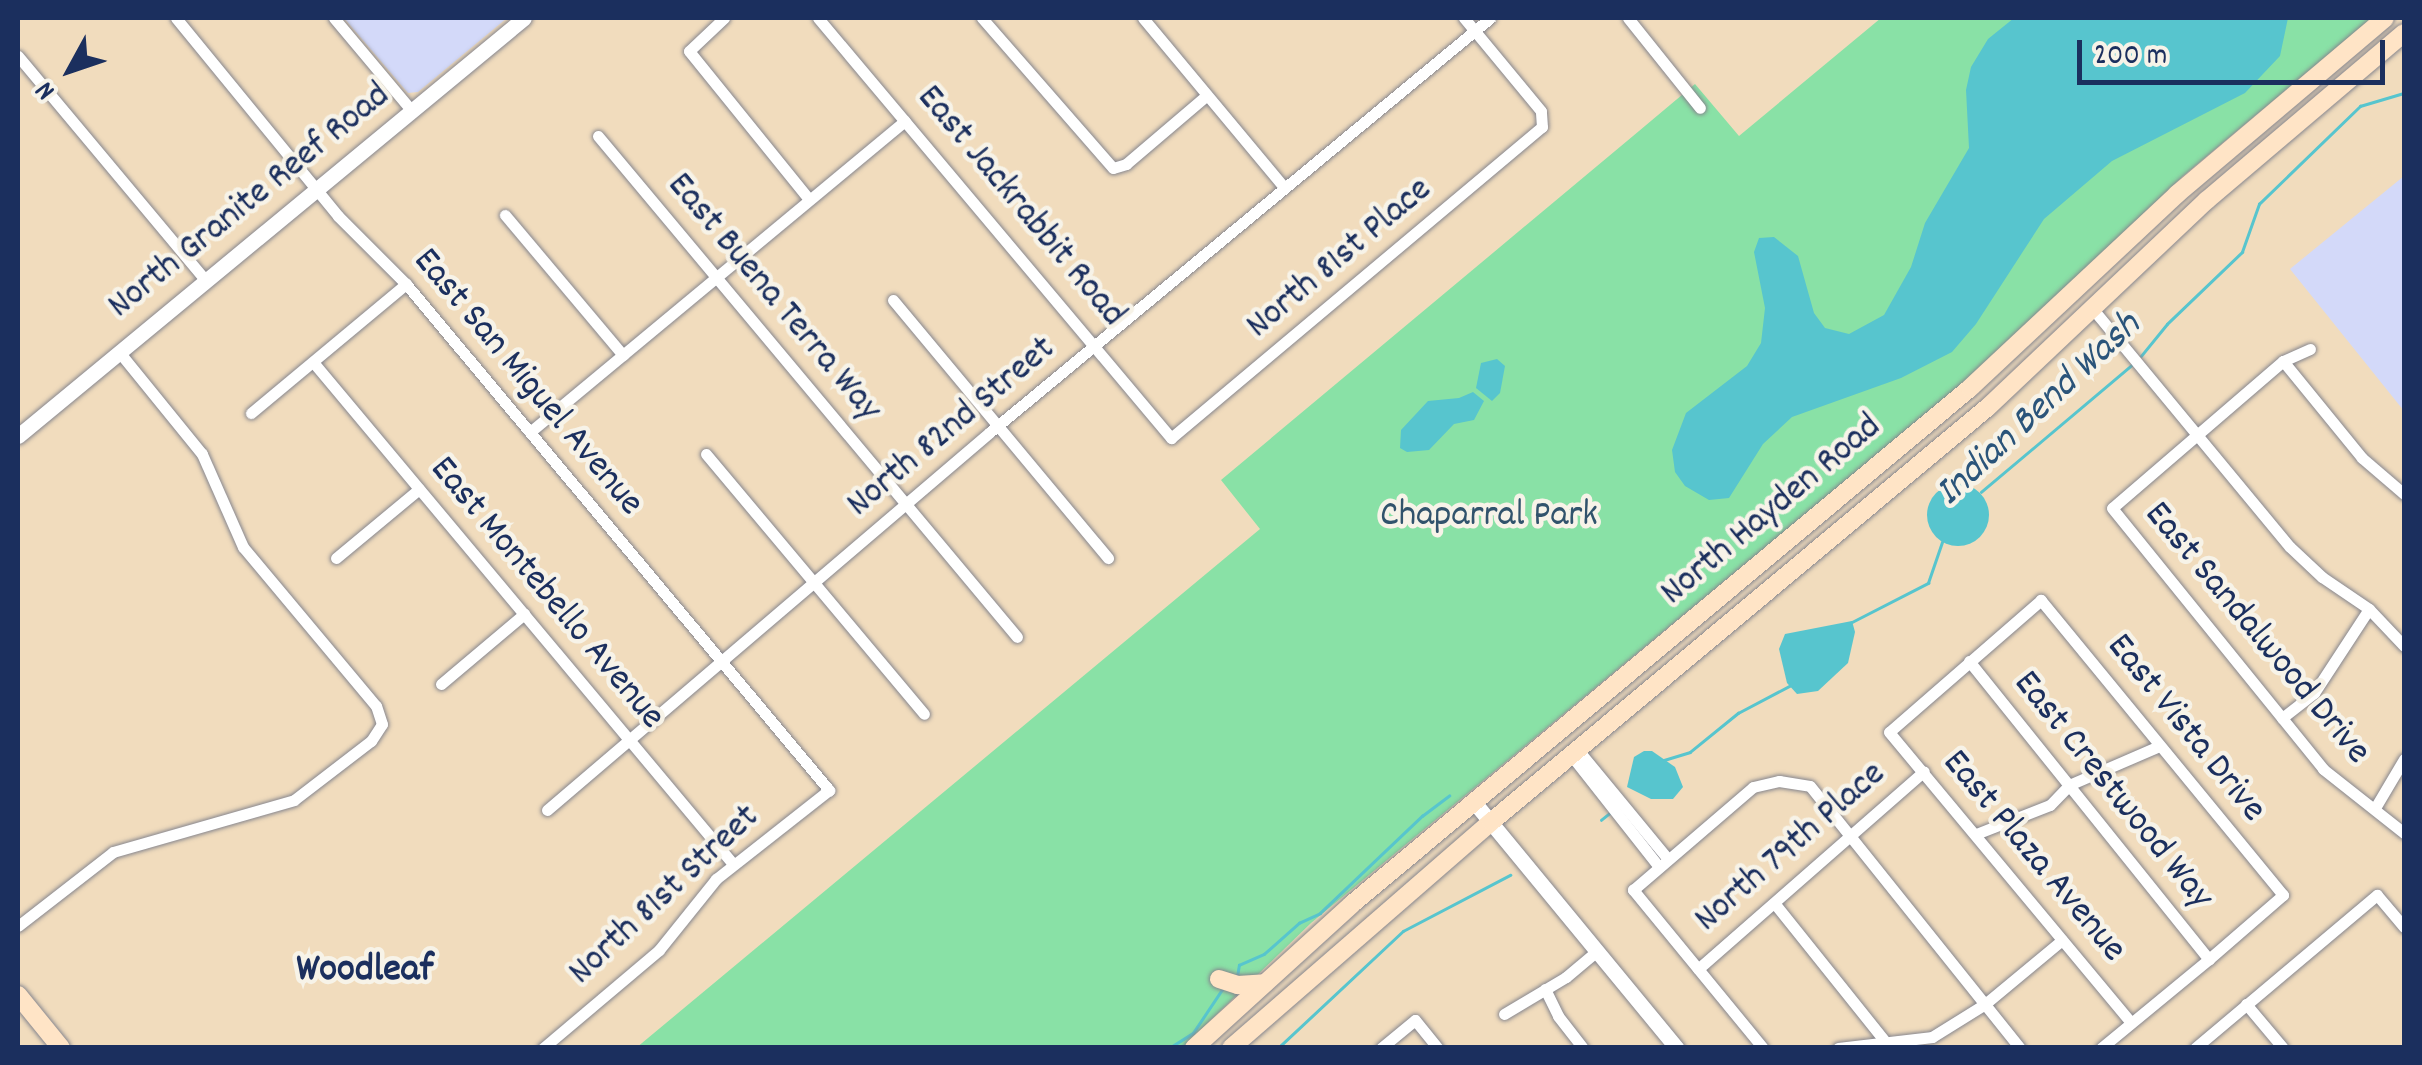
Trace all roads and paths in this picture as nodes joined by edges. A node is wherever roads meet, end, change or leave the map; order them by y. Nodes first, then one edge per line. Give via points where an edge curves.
1 (176, 18) edge
2 (334, 18) edge
3 (524, 18) edge
4 (724, 18) edge
5 (818, 18) edge
6 (982, 18) edge
7 (1142, 18) edge
8 (1464, 18) edge
9 (1490, 18) edge
10 (1628, 18) edge
11 (2384, 18) edge
12 (1475, 30) junction
13 (2404, 33) edge
14 (18, 56) edge
15 (1207, 95) junction
16 (1700, 108) dead end
17 (412, 111) junction
18 (905, 121) junction
19 (598, 136) dead end
20 (1284, 187) junction
21 (316, 190) junction
22 (809, 199) junction
23 (505, 215) dead end
24 (716, 277) junction
25 (206, 281) junction
26 (406, 284) junction
27 (893, 300) dead end
28 (2092, 308) junction
29 (1094, 346) junction
30 (2310, 348) dead end
31 (119, 352) junction
32 (623, 356) junction
33 (2282, 361) junction
34 (313, 362) junction
35 (251, 413) dead end
36 (998, 426) junction
37 (530, 432) junction
38 (2196, 433) junction
39 (18, 436) edge
40 (1171, 438) joint
41 (706, 454) dead end
42 (419, 488) junction
43 (2404, 494) edge
44 (906, 504) junction
45 (336, 558) dead end
46 (1108, 558) dead end
47 (815, 586) junction
48 (2369, 609) junction
49 (524, 614) junction
50 (1017, 637) dead end
51 (2404, 646) edge
52 (1969, 661) junction
53 (723, 664) junction
54 (441, 684) dead end
55 (924, 714) dead end
56 (2282, 718) junction
57 (630, 741) junction
58 (2159, 746) junction
59 (1575, 752) junction
60 (2404, 759) edge
61 (1924, 772) junction
62 (2069, 785) junction
63 (829, 790) joint
64 (1474, 802) junction
65 (2375, 808) junction
66 (547, 810) dead end
67 (1491, 822) junction
68 (2404, 833) edge
69 (1976, 834) junction
70 (1853, 835) junction
71 (1663, 863) junction
72 (733, 864) junction
73 (1775, 904) junction
74 (18, 926) edge
75 (2404, 927) edge
76 (2062, 940) junction
77 (1597, 951) junction
78 (2209, 959) junction
79 (1698, 969) junction
80 (1219, 979) dead end
81 (1265, 983) junction
82 (1545, 989) junction
83 (18, 996) edge
84 (1984, 1004) junction
85 (2246, 1004) junction
86 (1504, 1014) dead end
87 (2131, 1022) junction
88 (1887, 1044) edge
89 (62, 1048) edge
90 (543, 1048) edge
91 (1194, 1048) edge
92 (1230, 1048) edge
93 (1381, 1048) edge
94 (1438, 1048) edge
95 (1583, 1048) edge
96 (1677, 1048) edge
97 (1763, 1048) edge
98 (1838, 1048) edge
99 (2020, 1048) edge
100 (2100, 1048) edge
101 (2196, 1048) edge
102 (2283, 1048) edge

1 - 21 street, East San Miguel Avenue
2 - 17 street
3 - 17 street, North Granite Reef Road
4 - 22 street via 689,51
5 - 18 street, East Jackrabbit Road
6 - 15 street via 1113,168
7 - 15 street
8 - 12 street
9 - 12 street, North 82nd Street
10 - 16 street
11 - 64 main road, North Hayden Road via 2177,194 1970,388
12 - 20 street, North 82nd Street
12 - 40 street, North 81st Place via 1542,111 1544,123
13 - 28 main road, North Hayden Road
14 - 25 street
15 - 20 street
17 - 21 street, North Granite Reef Road
18 - 22 street
18 - 29 street, East Jackrabbit Road
19 - 24 street, East Buena Terra Way
20 - 29 street, North 82nd Street
21 - 25 street, North Granite Reef Road
21 - 26 street, East San Miguel Avenue
22 - 24 street
23 - 32 street
24 - 32 street
24 - 44 street, East Buena Terra Way
25 - 31 street, North Granite Reef Road
26 - 34 street
26 - 37 street, East San Miguel Avenue
27 - 36 street
28 - 38 street
28 - 59 main road, North Hayden Road via 1988,408
29 - 36 street, North 82nd Street
29 - 40 street, East Jackrabbit Road
30 - 33 street
31 - 39 street, North Granite Reef Road
31 - 74 street via 202,454 243,548 376,706 382,724 371,741 294,800 113,852
32 - 37 street
33 - 38 street
33 - 43 street via 2362,458
34 - 35 street
34 - 42 street, East Montebello Avenue
36 - 44 street, North 82nd Street
36 - 46 street
37 - 53 street, East San Miguel Avenue
38 - 48 street via 2304,562
38 - 56 street, East Sandalwood Drive via 2112,508
41 - 47 street
42 - 45 street
42 - 49 street, East Montebello Avenue
44 - 47 street, North 82nd Street
44 - 50 street, East Buena Terra Way
47 - 53 street, North 82nd Street
47 - 55 street
48 - 51 street
48 - 56 street via 2314,692
49 - 54 street
49 - 57 street, East Montebello Avenue
52 - 58 street, East Vista Drive via 2040,600
52 - 61 street, East Plaza Avenue via 1889,732
52 - 62 street, East Crestwood Way
53 - 57 street, North 82nd Street
53 - 63 street, East San Miguel Avenue
56 - 65 street, East Sandalwood Drive via 2344,789
57 - 66 street, North 82nd Street
57 - 72 street, East Montebello Avenue
58 - 62 street
58 - 78 street, East Vista Drive via 2283,895
59 - 67 main road, North Hayden Road
59 - 71 street
60 - 65 street
61 - 69 street, East Plaza Avenue
61 - 70 street, North 79th Place
62 - 69 street via 2050,805
62 - 78 street, East Crestwood Way
63 - 72 street, North 81st Street
64 - 67 street
64 - 81 main road, North Hayden Road
65 - 68 street, East Sandalwood Drive
67 - 77 street
67 - 92 main road, North Hayden Road
69 - 76 street, East Plaza Avenue
70 - 71 street via 1810,786 1779,780 1753,787
70 - 73 street, North 79th Place
70 - 84 street
71 - 79 street via 1633,890
72 - 90 street, North 81st Street via 659,950
73 - 79 street, North 79th Place
73 - 88 street
75 - 85 street via 2377,895
76 - 84 street
76 - 87 street, East Plaza Avenue
77 - 82 street
77 - 96 street
78 - 87 street
79 - 97 street
80 - 81 main road
81 - 91 main road, North Hayden Road
82 - 86 street
82 - 95 street
83 - 89 main road
84 - 88 street via 1932,1037
84 - 99 street
85 - 101 street
85 - 102 street
87 - 100 street
88 - 98 street
93 - 94 street via 1415,1020

